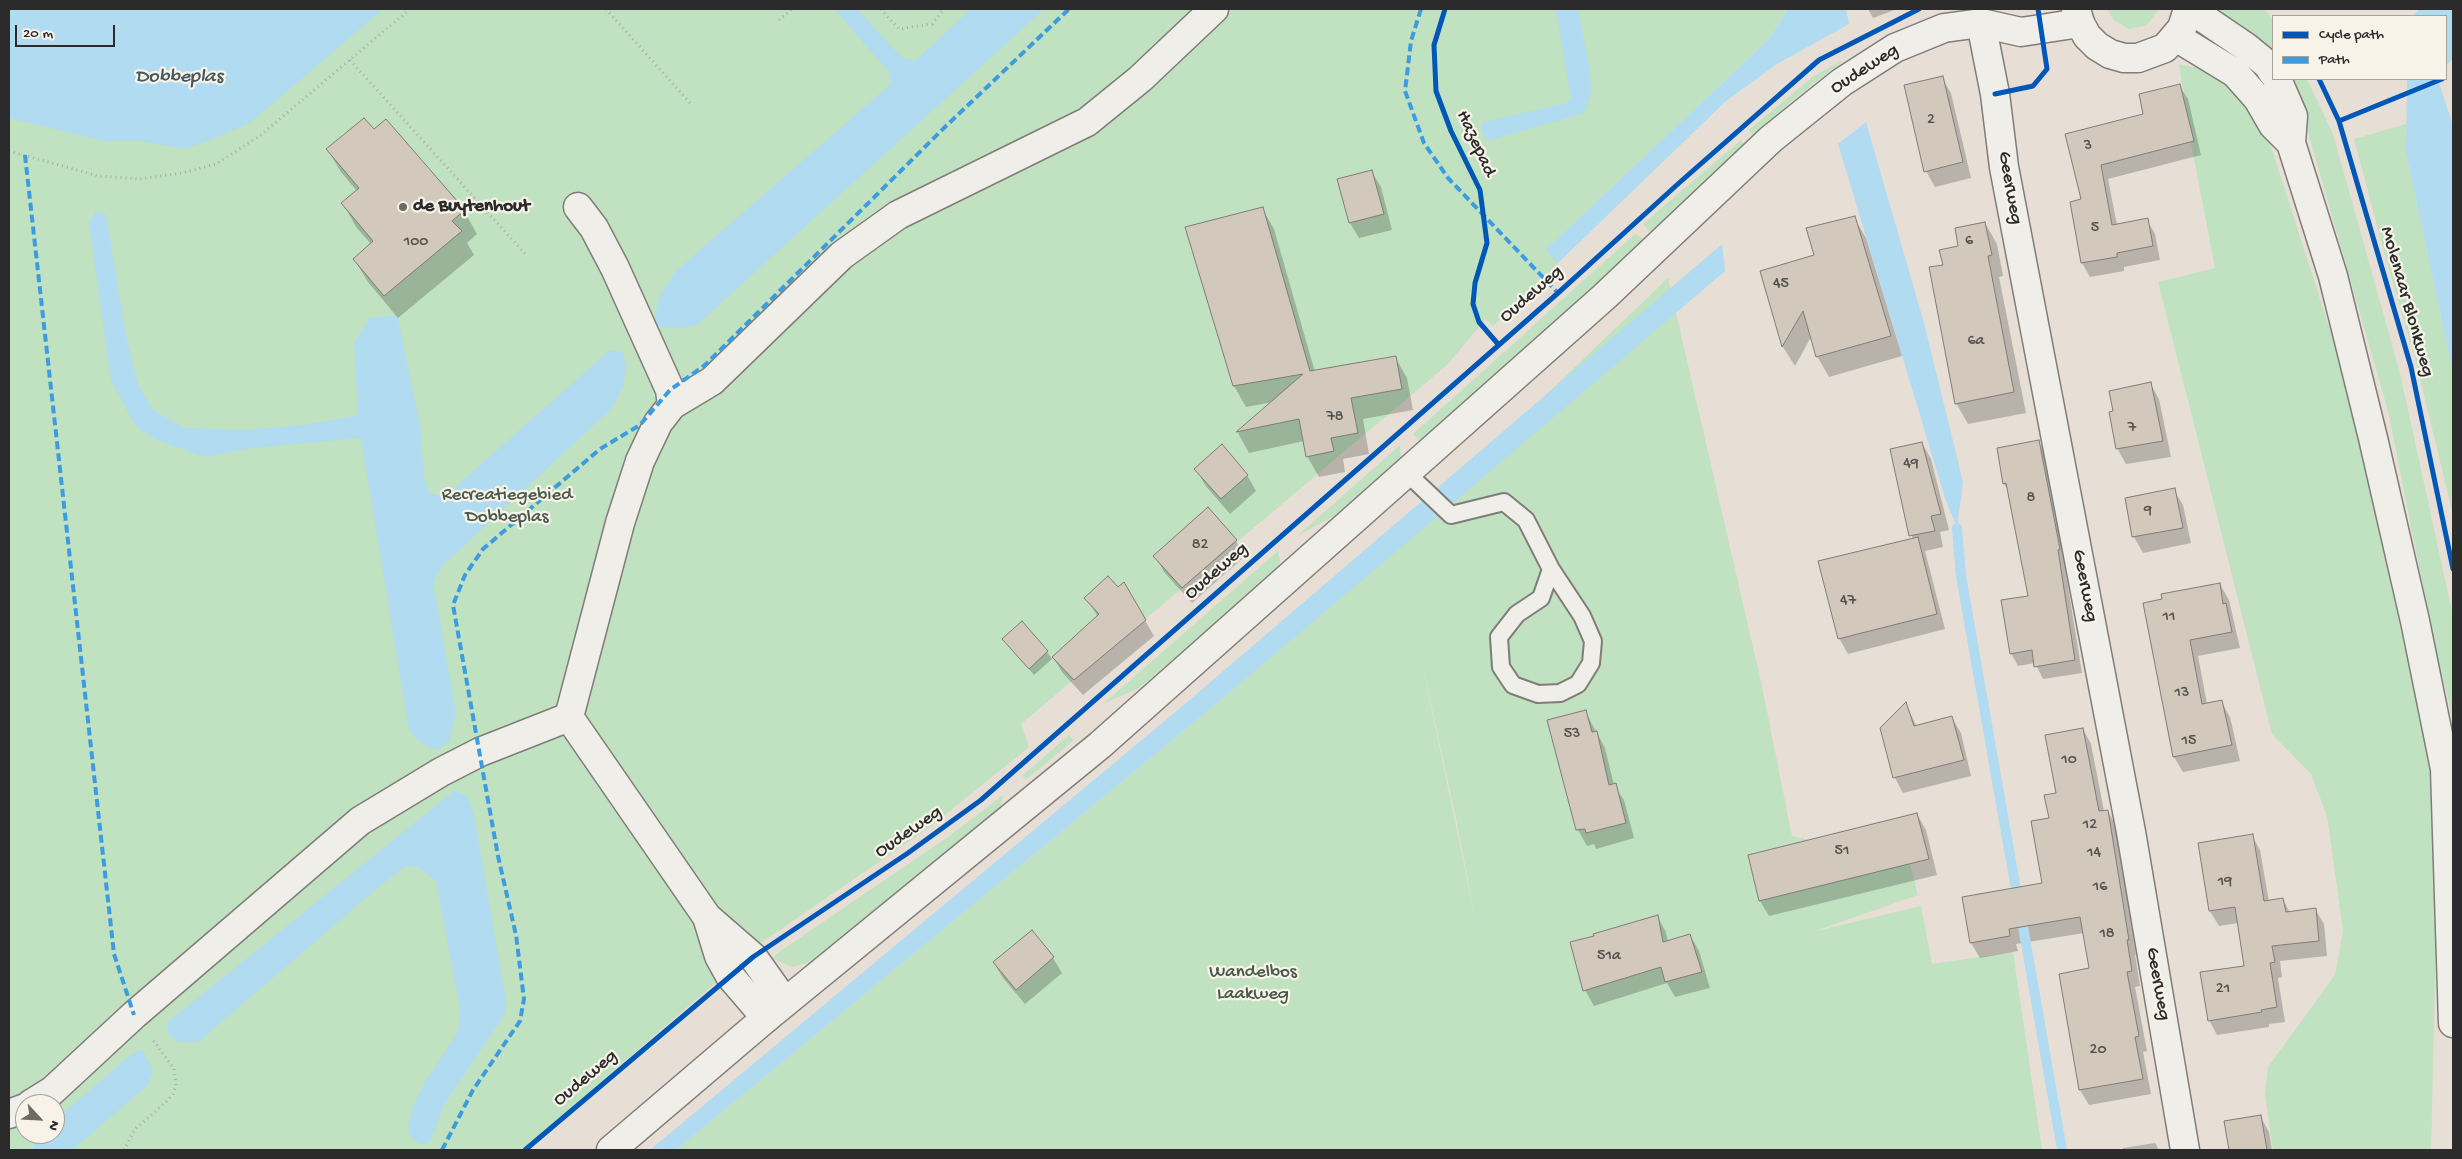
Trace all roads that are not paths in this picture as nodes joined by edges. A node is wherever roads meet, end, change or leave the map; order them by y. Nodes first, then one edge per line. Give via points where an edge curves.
1 (1214, 9) edge
2 (2189, 9) edge
3 (1991, 16) edge
4 (2078, 16) edge
5 (2176, 37) junction
6 (2272, 72) edge
7 (2277, 80) edge
8 (2290, 143) junction
9 (578, 207) dead end
10 (672, 405) junction
11 (1417, 483) junction
12 (1551, 569) junction
13 (569, 717) junction
14 (2449, 769) edge
15 (776, 1010) junction
16 (2453, 1022) edge
17 (47, 1094) edge
18 (611, 1150) edge
19 (2185, 1150) edge

1 - 10 street via 1140,79 1087,122 898,215 842,255 712,381
2 - 5 street
2 - 6 street via 2246,47
3 - 4 street, Oudeweg via 2021,32
3 - 11 street, Oudeweg via 1944,28 1895,48 1842,82 1791,122 1604,297
3 - 19 street, Geerweg via 1995,94 2004,167 2132,842
4 - 5 street via 2087,36 2097,46 2124,58 2152,54 2165,48
5 - 8 street via 2235,73
7 - 8 street via 2293,116
8 - 14 street via 2333,276
9 - 10 street via 594,228 615,268 670,390
10 - 13 street via 658,423 640,461 620,523
11 - 12 lane via 1451,515 1504,502 1526,520
11 - 15 street, Oudeweg
12 - 12 lane via 1541,598 1517,614 1499,637 1501,666 1513,685 1538,694 1560,693 1578,684 1591,663 1593,641 1582,616
13 - 15 street via 707,917 753,957
13 - 17 street via 480,752 440,772 360,821
14 - 16 street
15 - 18 street, Oudeweg

